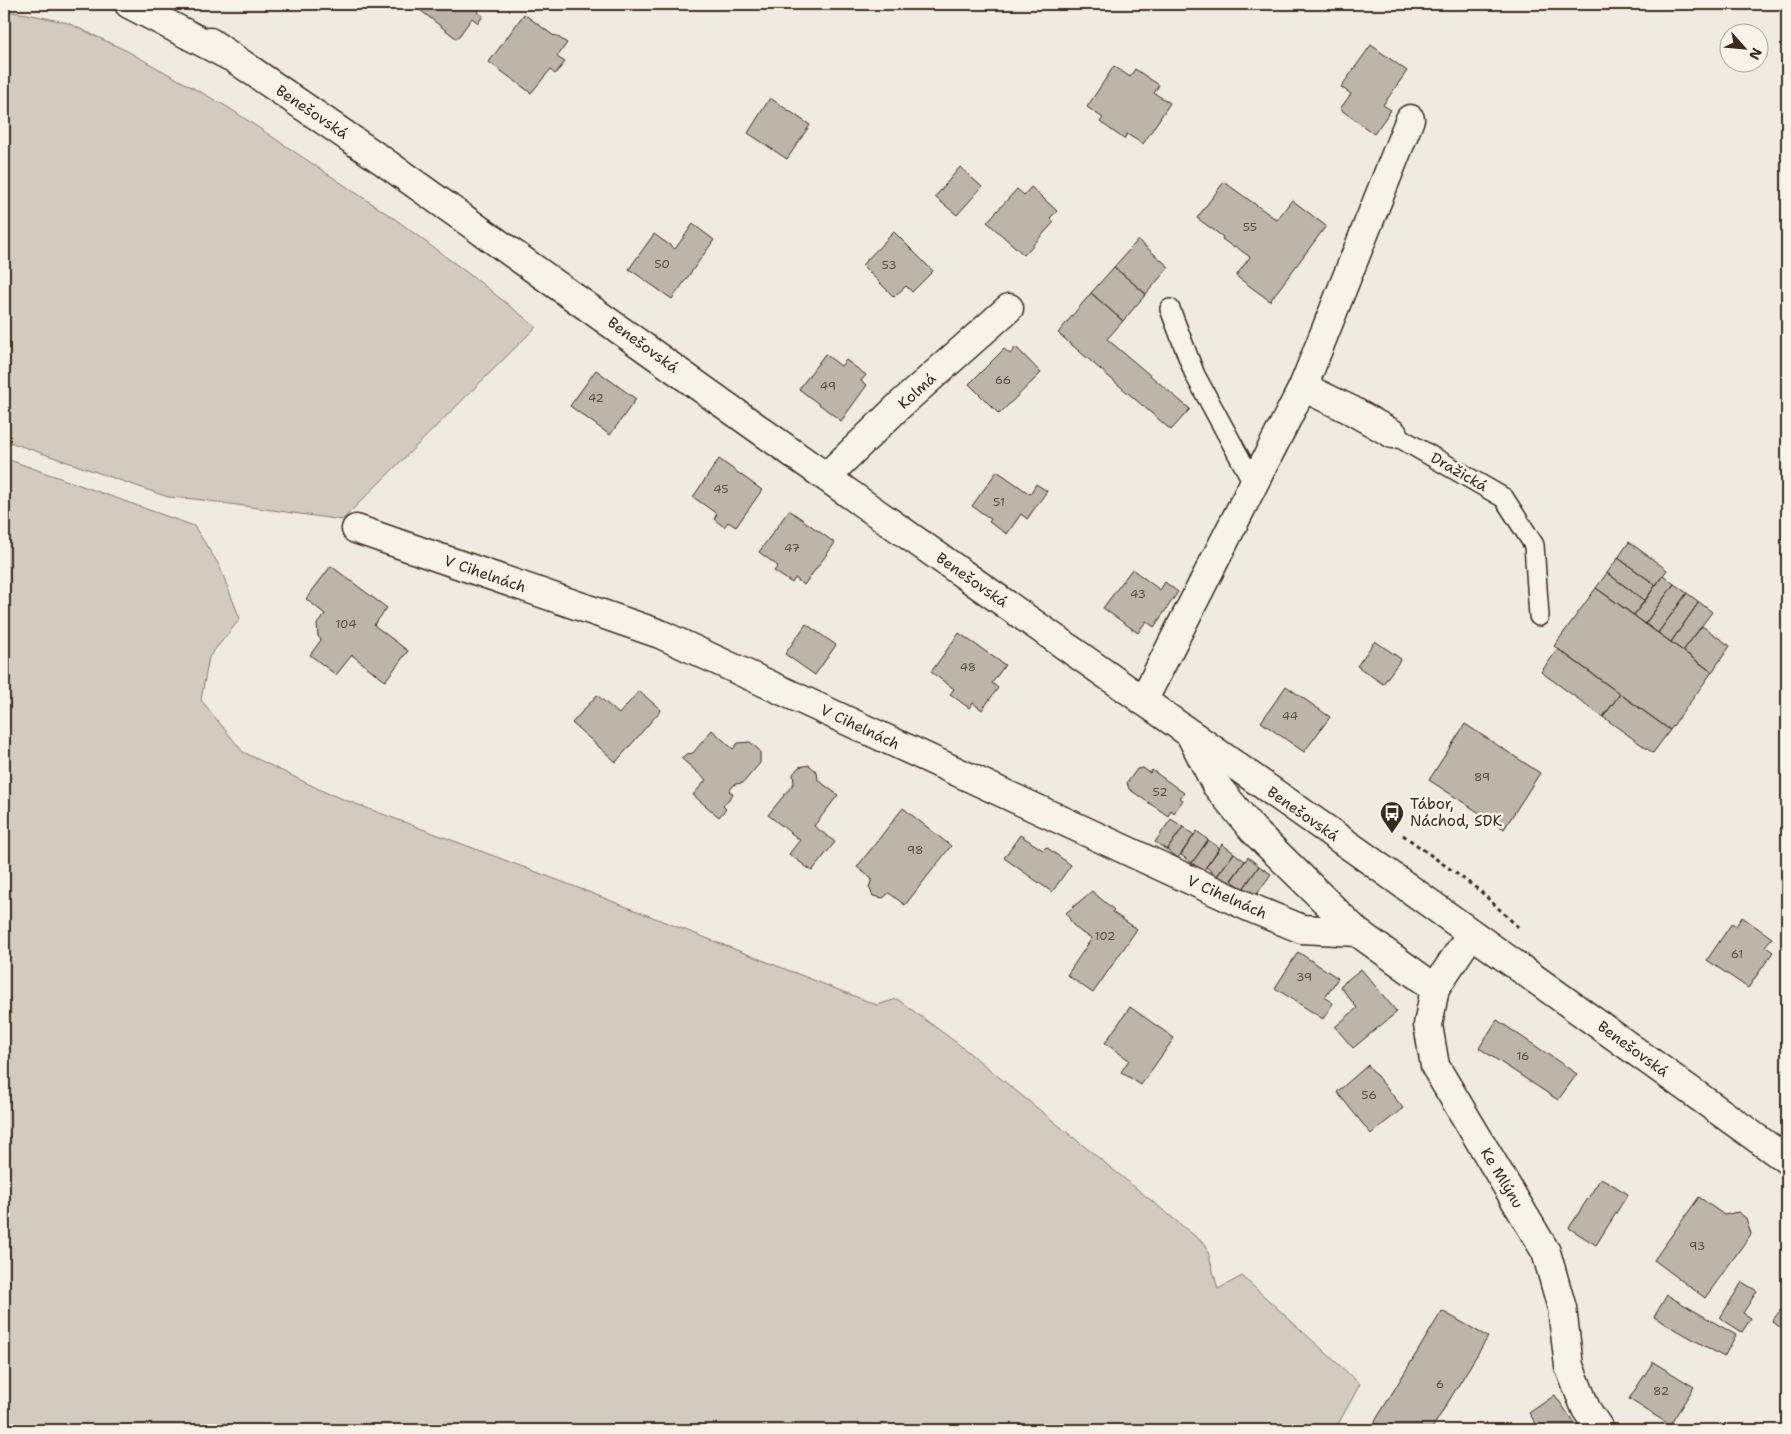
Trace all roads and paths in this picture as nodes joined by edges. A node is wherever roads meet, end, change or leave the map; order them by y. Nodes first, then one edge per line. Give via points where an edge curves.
1 (130, 4) edge
2 (156, 4) edge
3 (229, 56) junction
4 (1410, 119) dead end
5 (1009, 308) dead end
6 (1170, 309) dead end
7 (1303, 386) junction
8 (1392, 434) joint
9 (826, 476) junction
10 (1254, 484) junction
11 (356, 529) dead end
12 (1538, 616) dead end
13 (1143, 701) junction
14 (1190, 734) junction
15 (1357, 932) junction
16 (1471, 934) junction
17 (1435, 988) junction
18 (1787, 1160) edge
19 (1600, 1430) edge

1 - 3 street
2 - 3 street, Benešovská
3 - 9 street, Benešovská via 384,160
4 - 7 street
5 - 9 street, Kolmá
6 - 10 lane via 1195,375
7 - 8 street, Dražická
7 - 10 street
8 - 12 lane, Dražická via 1504,498 1534,546
9 - 13 street, Benešovská
10 - 13 street
11 - 15 street, V Cihelnách via 660,634 1260,912 1302,928
13 - 14 street, Benešovská
14 - 15 street via 1216,785 1253,830
14 - 16 street, Benešovská
15 - 17 street
16 - 17 street, Ke Mlýnu
16 - 18 street, Benešovská
17 - 19 street, Ke Mlýnu via 1428,1026 1435,1066 1546,1252 1562,1308 1569,1366 1586,1409

